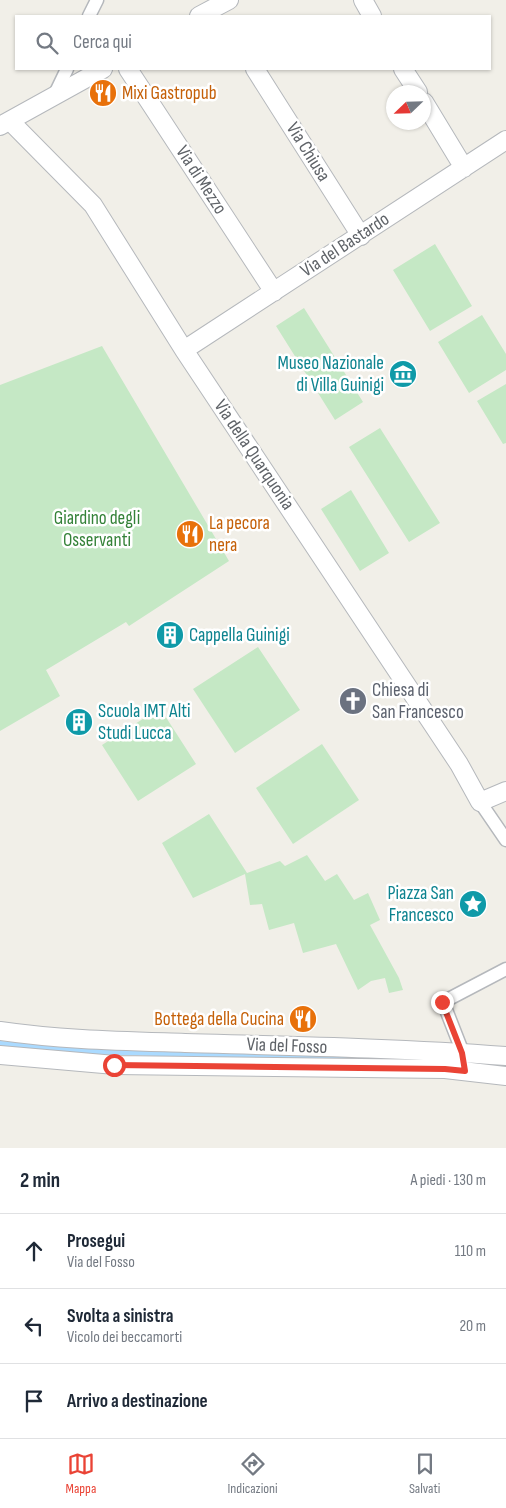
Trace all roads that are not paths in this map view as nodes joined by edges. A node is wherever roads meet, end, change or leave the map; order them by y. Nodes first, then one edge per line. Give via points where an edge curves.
1 (97, 0) edge
2 (229, 0) edge
3 (363, 0) edge
4 (90, 15) edge
5 (201, 15) edge
6 (371, 15) edge
7 (66, 70) edge
8 (101, 70) edge
9 (129, 70) edge
10 (256, 70) edge
11 (404, 70) edge
12 (413, 85) edge
13 (55, 94) junction
14 (431, 114) edge
15 (5, 124) edge
16 (506, 140) edge
17 (464, 168) junction
18 (360, 236) junction
19 (274, 292) junction
20 (184, 350) junction
21 (506, 791) edge
22 (480, 802) junction
23 (506, 840) edge
24 (506, 969) edge
25 (0, 1032) edge
26 (113, 1053) junction
27 (462, 1053) junction
28 (0, 1055) edge
29 (506, 1056) edge
30 (465, 1071) junction
31 (506, 1076) edge

1 - 4 street
2 - 5 street
3 - 6 street
7 - 13 street
8 - 13 street
9 - 19 street, Via di Mezzo
10 - 18 street, Via Chiusa
11 - 12 street
13 - 15 street
14 - 17 street
15 - 20 street, Via della Quarquonia via 93,205
16 - 17 street, Via del Bastardo
17 - 18 street, Via del Bastardo
18 - 19 street, Via del Bastardo
19 - 20 street, Via del Bastardo
20 - 22 street, Via della Quarquonia via 459,764
21 - 22 street
22 - 23 street
24 - 27 street via 442,1002
25 - 26 street, Via del Fosso
26 - 27 street, Via del Fosso
26 - 28 street, Via del Fosso
26 - 30 street, Via del Fosso
27 - 29 street, Via del Fosso
27 - 30 street
30 - 31 street, Via del Fosso

